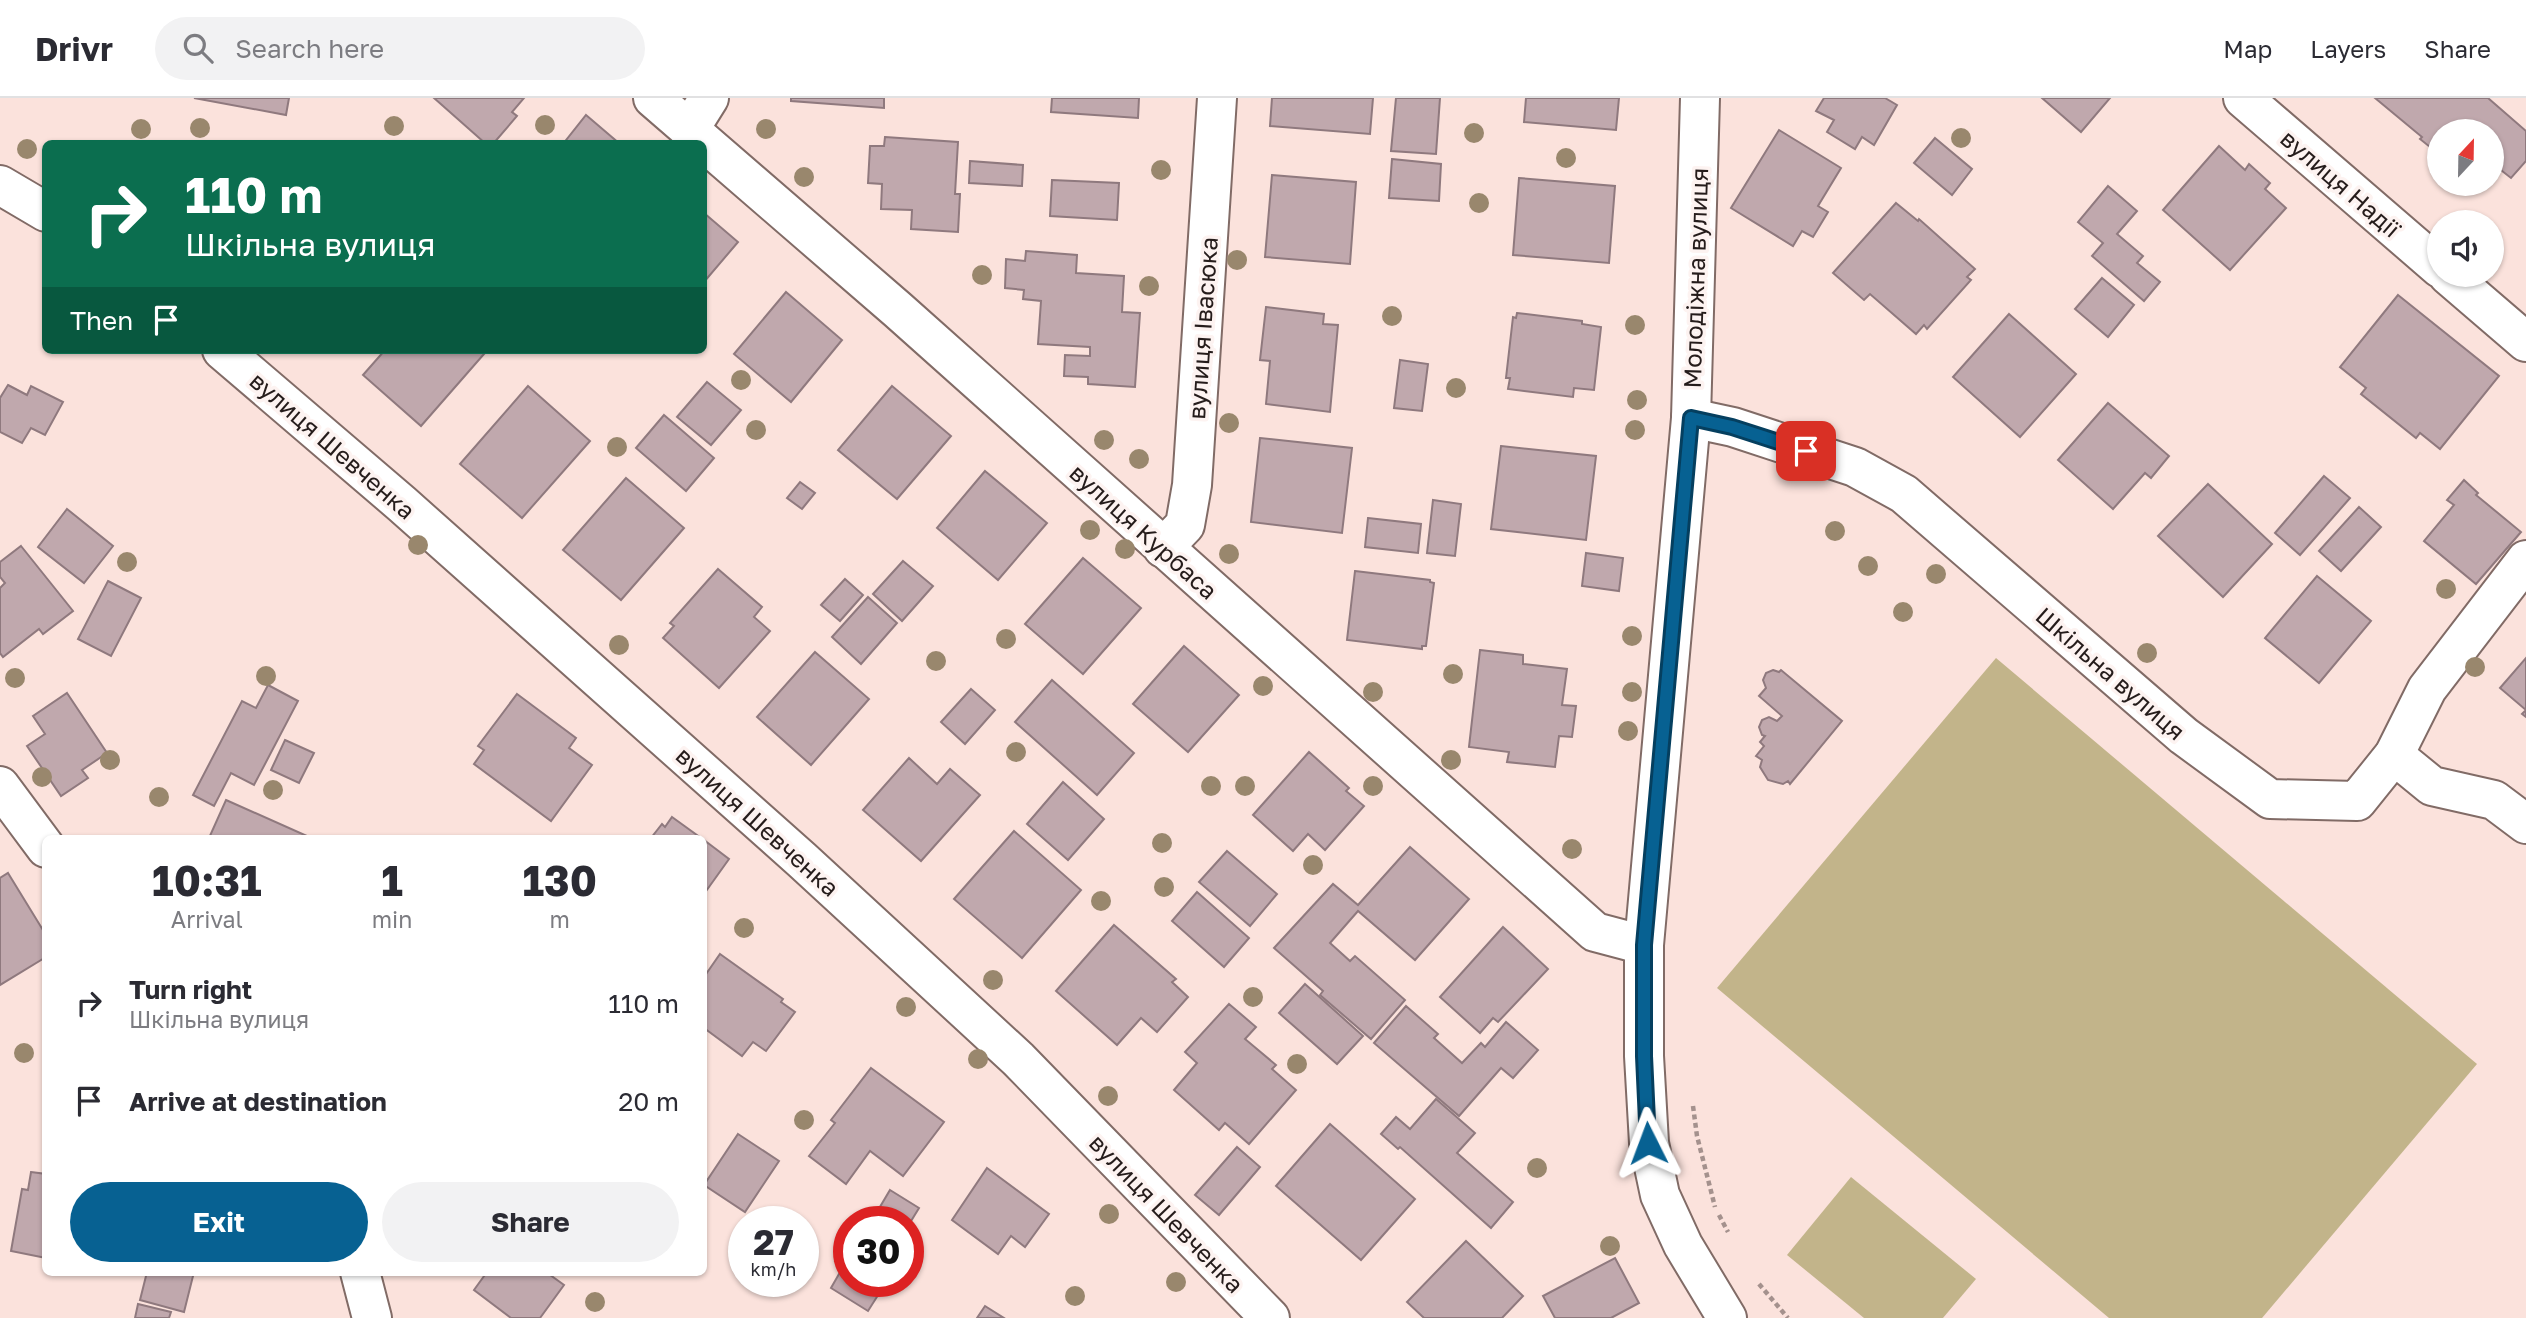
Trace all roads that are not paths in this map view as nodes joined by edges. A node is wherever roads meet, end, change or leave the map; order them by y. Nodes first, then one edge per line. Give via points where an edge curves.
1 (653, 98) edge
2 (709, 98) edge
3 (1217, 98) edge
4 (1700, 98) edge
5 (2243, 98) edge
6 (689, 130) junction
7 (701, 140) edge
8 (707, 146) edge
9 (0, 185) edge
10 (42, 210) edge
11 (2427, 257) edge
12 (2462, 287) edge
13 (2526, 342) edge
14 (227, 354) edge
15 (1691, 418) junction
16 (1163, 548) junction
17 (2526, 560) edge
18 (2394, 755) junction
19 (0, 786) edge
20 (2526, 824) edge
21 (42, 843) edge
22 (1644, 945) junction
23 (361, 1276) edge
24 (372, 1318) edge
25 (1269, 1318) edge
26 (1727, 1318) edge

1 - 6 street, вулиця Курбаса
2 - 6 street
3 - 16 street, вулиця Івасюка via 1192,485 1185,525
4 - 15 street, Молодіжна вулиця
5 - 11 street, вулиця Надії
6 - 7 street, вулиця Курбаса
8 - 16 street, вулиця Курбаса
9 - 10 street
12 - 13 street
14 - 25 street, вулиця Шевченка via 802,860 1018,1059
15 - 18 street, Шкільна вулиця via 1855,467 1904,494 2184,736 2270,799 2357,801
15 - 22 street, Молодіжна вулиця
16 - 22 street, вулиця Курбаса via 1595,932
17 - 18 street via 2427,689
18 - 20 street via 2432,786 2494,800
19 - 21 street
22 - 26 street, Молодіжна вулиця via 1648,1143 1660,1195 1683,1245
23 - 24 street

